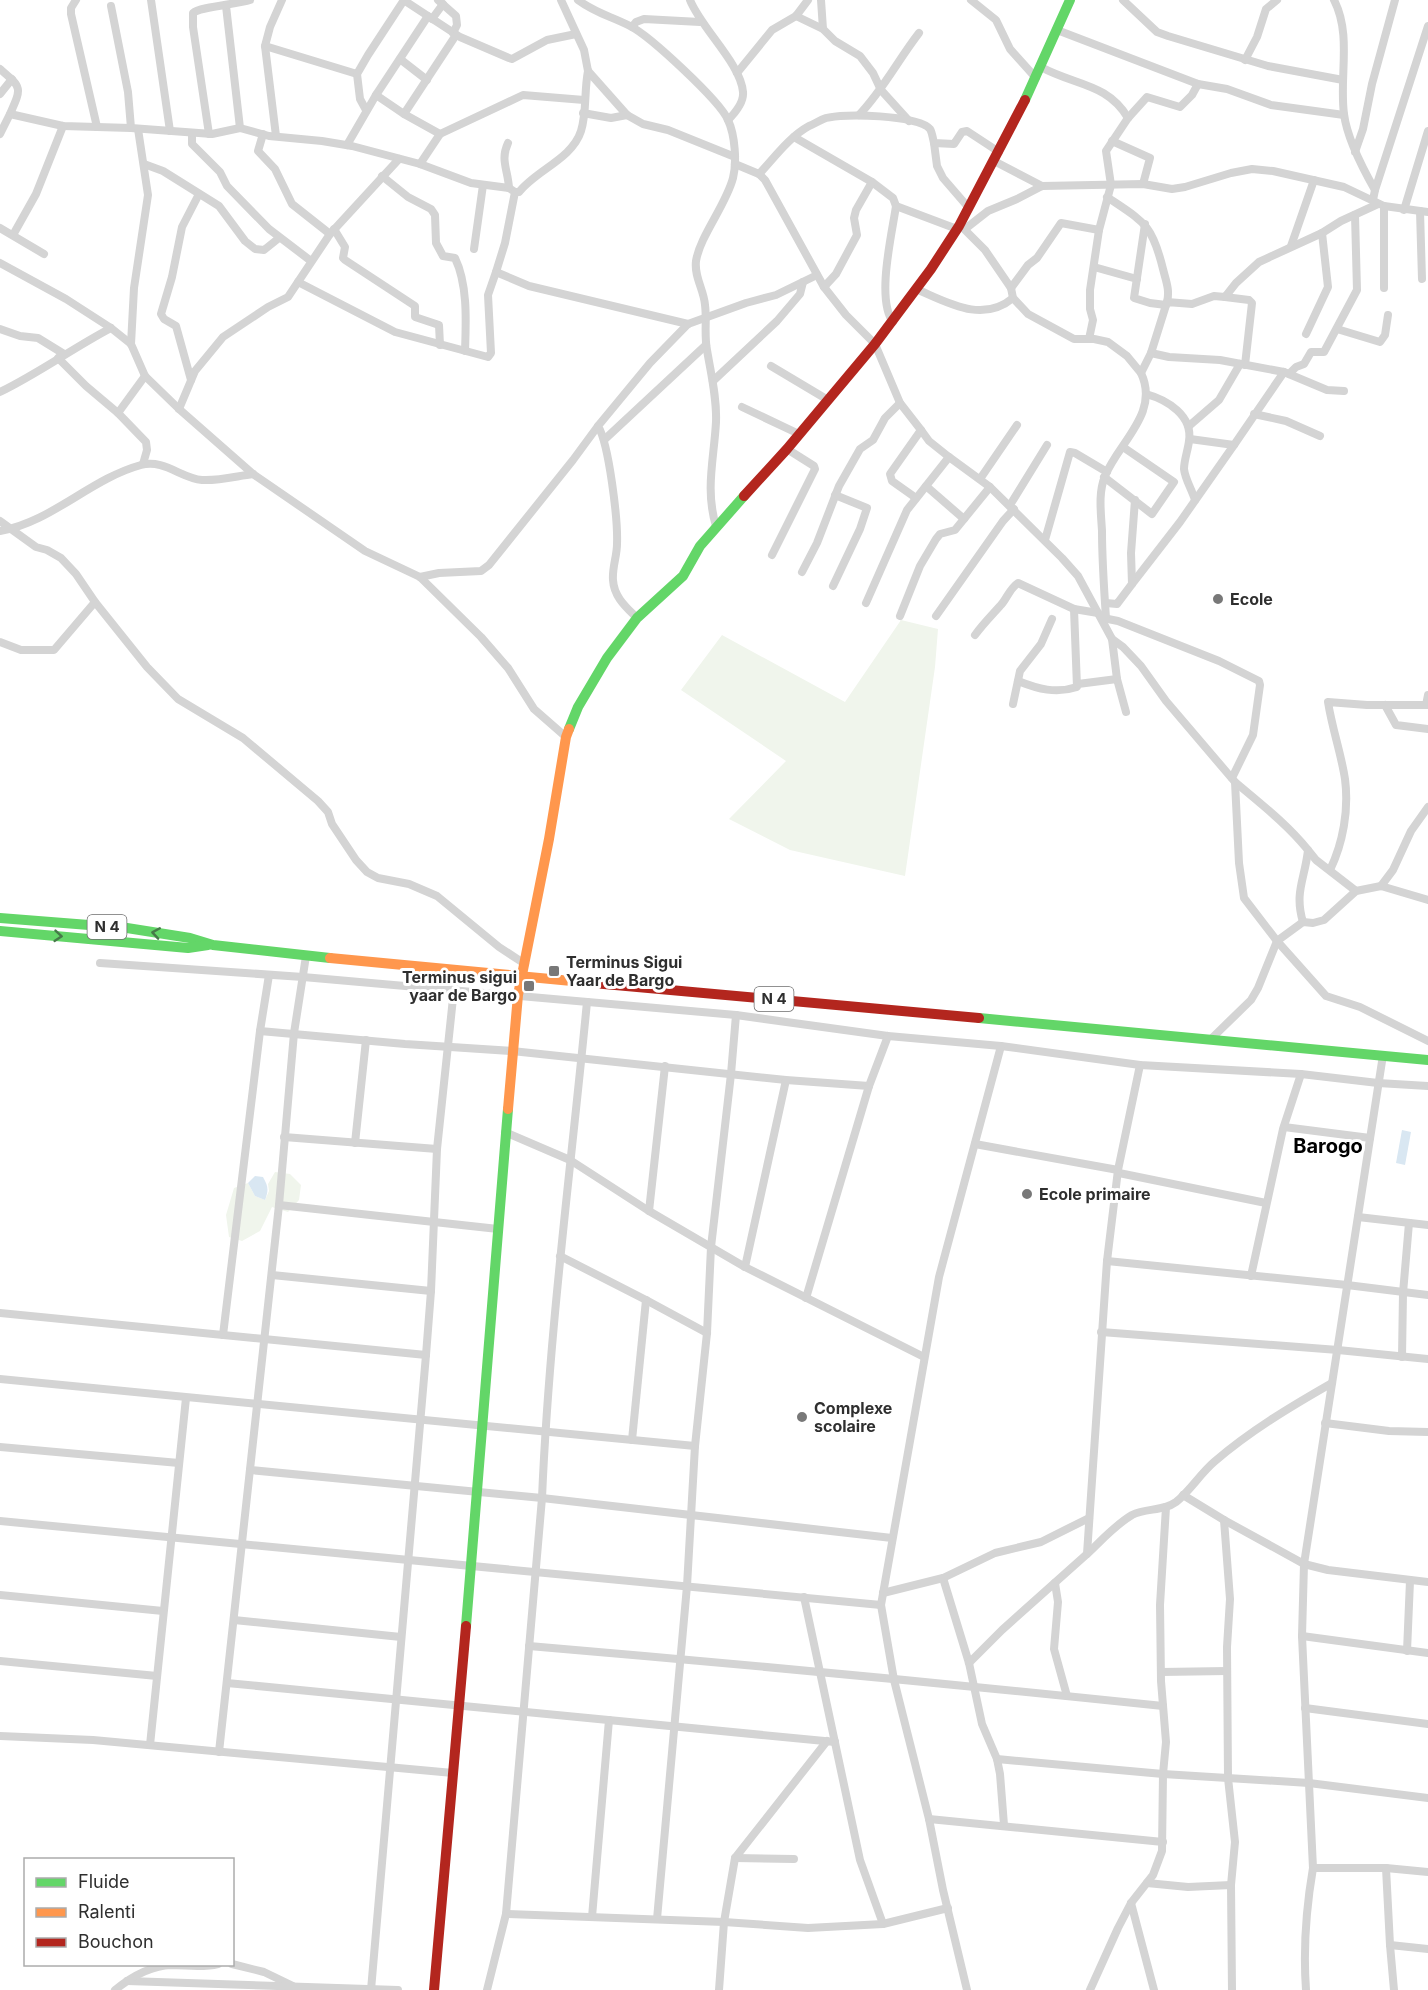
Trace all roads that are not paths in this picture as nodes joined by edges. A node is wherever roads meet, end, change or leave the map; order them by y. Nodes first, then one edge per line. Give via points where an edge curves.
1 (76, 0) edge
2 (151, 0) edge
3 (250, 0) edge
4 (282, 0) edge
5 (404, 0) edge
6 (561, 0) edge
7 (578, 0) edge
8 (690, 0) edge
9 (808, 0) edge
10 (821, 0) edge
11 (972, 0) edge
12 (1070, 0) edge
13 (1123, 0) edge
14 (1277, 0) edge
15 (1334, 0) edge
16 (1395, 0) edge
17 (440, 2) edge
18 (111, 6) dead end
19 (226, 6) junction
20 (796, 16) junction
21 (430, 18) junction
22 (700, 22) junction
23 (1428, 26) edge
24 (632, 27) junction
25 (823, 29) junction
26 (1057, 30) junction
27 (919, 33) dead end
28 (454, 34) junction
29 (576, 34) junction
30 (265, 46) junction
31 (400, 59) junction
32 (1245, 60) junction
33 (1041, 67) junction
34 (0, 69) edge
35 (588, 71) junction
36 (737, 73) junction
37 (357, 74) junction
38 (1036, 78) junction
39 (12, 79) junction
40 (427, 80) junction
41 (1343, 80) junction
42 (1198, 84) junction
43 (881, 90) junction
44 (0, 94) edge
45 (376, 95) junction
46 (584, 100) junction
47 (366, 110) junction
48 (583, 113) junction
49 (10, 114) junction
50 (404, 114) junction
51 (627, 115) junction
52 (859, 115) junction
53 (1344, 115) junction
54 (1128, 118) junction
55 (728, 120) junction
56 (909, 121) junction
57 (63, 126) junction
58 (97, 127) junction
59 (240, 128) junction
60 (134, 129) junction
61 (170, 131) junction
62 (1428, 131) edge
63 (192, 133) junction
64 (0, 134) edge
65 (208, 134) junction
66 (263, 134) junction
67 (440, 135) junction
68 (276, 136) junction
69 (794, 137) junction
70 (1112, 141) junction
71 (934, 142) junction
72 (508, 143) dead end
73 (347, 145) junction
74 (1356, 152) junction
75 (997, 157) junction
76 (399, 159) junction
77 (735, 161) junction
78 (144, 164) junction
79 (420, 164) junction
80 (759, 174) junction
81 (382, 176) junction
82 (1314, 180) junction
83 (872, 182) junction
84 (1143, 184) junction
85 (483, 185) junction
86 (1110, 185) junction
87 (1042, 186) junction
88 (512, 190) junction
89 (1375, 190) junction
90 (200, 194) junction
91 (1107, 197) junction
92 (1378, 203) junction
93 (896, 206) junction
94 (968, 207) junction
95 (1404, 210) junction
96 (1424, 212) edge
97 (1355, 215) junction
98 (1145, 224) junction
99 (0, 228) edge
100 (960, 228) junction
101 (1099, 230) junction
102 (332, 232) junction
103 (1323, 233) junction
104 (13, 235) junction
105 (279, 238) junction
106 (1291, 246) junction
107 (474, 249) dead end
108 (44, 254) dead end
109 (310, 261) junction
110 (0, 263) edge
111 (1094, 267) junction
112 (496, 272) junction
113 (816, 275) junction
114 (1137, 279) junction
115 (1422, 279) dead end
116 (298, 282) junction
117 (803, 282) junction
118 (824, 287) junction
119 (1011, 288) junction
120 (1384, 288) dead end
121 (916, 289) junction
122 (1225, 297) junction
123 (1013, 298) junction
124 (1167, 304) junction
125 (1388, 315) dead end
126 (706, 316) junction
127 (893, 322) junction
128 (688, 324) junction
129 (111, 328) junction
130 (0, 329) edge
131 (1337, 329) junction
132 (1306, 334) dead end
133 (1089, 339) junction
134 (130, 344) junction
135 (875, 344) junction
136 (440, 345) junction
137 (706, 345) junction
138 (465, 351) junction
139 (1151, 353) junction
140 (61, 356) junction
141 (1242, 364) junction
142 (771, 366) dead end
143 (1141, 373) junction
144 (1287, 373) junction
145 (146, 376) junction
146 (191, 380) junction
147 (713, 381) junction
148 (1344, 391) dead end
149 (0, 392) edge
150 (1146, 394) junction
151 (828, 400) junction
152 (900, 403) junction
153 (742, 407) dead end
154 (179, 409) junction
155 (118, 413) junction
156 (1254, 414) junction
157 (1017, 425) dead end
158 (598, 426) junction
159 (1189, 426) junction
160 (921, 430) junction
161 (799, 434) junction
162 (1320, 436) dead end
163 (1190, 439) junction
164 (604, 441) junction
165 (1047, 445) dead end
166 (1234, 445) junction
167 (1123, 447) junction
168 (787, 449) junction
169 (949, 457) junction
170 (143, 464) junction
171 (1184, 468) junction
172 (253, 474) junction
173 (1106, 475) junction
174 (981, 479) junction
175 (1174, 482) junction
176 (926, 486) junction
177 (990, 487) junction
178 (835, 495) junction
179 (916, 498) junction
180 (1135, 500) junction
181 (1195, 500) junction
182 (1012, 507) junction
183 (964, 519) junction
184 (0, 521) edge
185 (716, 526) junction
186 (13, 529) junction
187 (0, 531) edge
188 (1045, 540) junction
189 (772, 555) dead end
190 (802, 572) dead end
191 (420, 577) junction
192 (1132, 584) junction
193 (833, 586) dead end
194 (95, 602) junction
195 (866, 603) dead end
196 (1106, 603) junction
197 (1074, 609) junction
198 (900, 616) dead end
199 (936, 616) dead end
200 (1102, 616) junction
201 (637, 618) junction
202 (1052, 620) dead end
203 (975, 635) dead end
204 (1112, 639) junction
205 (0, 642) edge
206 (1118, 679) junction
207 (1018, 681) junction
208 (1078, 684) junction
209 (1428, 695) edge
210 (1013, 704) dead end
211 (1384, 705) junction
212 (1427, 705) edge
213 (1126, 712) dead end
214 (1428, 729) edge
215 (566, 737) junction
216 (1233, 780) junction
217 (1428, 807) edge
218 (1308, 850) junction
219 (1330, 870) junction
220 (1381, 886) junction
221 (1356, 891) junction
222 (1428, 900) edge
223 (0, 918) edge
224 (1303, 922) junction
225 (0, 931) edge
226 (1277, 941) junction
227 (213, 945) junction
228 (306, 956) junction
229 (100, 963) dead end
230 (525, 964) junction
231 (456, 970) junction
232 (269, 975) junction
233 (522, 976) junction
234 (303, 977) junction
235 (455, 990) junction
236 (518, 995) junction
237 (587, 1002) junction
238 (736, 1015) junction
239 (260, 1030) junction
240 (294, 1033) junction
241 (888, 1036) junction
242 (1211, 1039) junction
243 (366, 1040) junction
244 (1428, 1041) edge
245 (1001, 1046) junction
246 (447, 1047) junction
247 (512, 1051) junction
248 (1383, 1055) junction
249 (582, 1058) junction
250 (1428, 1060) edge
251 (1140, 1065) junction
252 (665, 1066) junction
253 (731, 1074) junction
254 (1301, 1074) junction
255 (786, 1080) junction
256 (1378, 1083) junction
257 (869, 1086) junction
258 (1428, 1086) edge
259 (1284, 1127) junction
260 (505, 1132) junction
261 (284, 1137) junction
262 (1370, 1138) junction
263 (355, 1143) junction
264 (975, 1144) junction
265 (437, 1149) junction
266 (570, 1160) junction
267 (1119, 1172) junction
268 (1266, 1203) junction
269 (279, 1205) junction
270 (649, 1211) junction
271 (1358, 1217) junction
272 (434, 1220) junction
273 (1409, 1223) junction
274 (1428, 1224) edge
275 (498, 1229) junction
276 (711, 1247) junction
277 (560, 1256) junction
278 (1107, 1261) junction
279 (745, 1267) junction
280 (272, 1275) junction
281 (1251, 1276) junction
282 (1347, 1285) junction
283 (431, 1291) junction
284 (1403, 1293) junction
285 (1428, 1295) edge
286 (806, 1298) junction
287 (646, 1300) junction
288 (0, 1312) edge
289 (1101, 1332) junction
290 (707, 1333) junction
291 (223, 1335) junction
292 (265, 1339) junction
293 (1338, 1350) junction
294 (426, 1355) junction
295 (924, 1357) junction
296 (1402, 1357) junction
297 (1428, 1359) edge
298 (0, 1379) edge
299 (1332, 1383) junction
300 (186, 1398) junction
301 (257, 1405) junction
302 (420, 1420) junction
303 (1325, 1423) junction
304 (483, 1426) junction
305 (545, 1432) junction
306 (1428, 1432) edge
307 (632, 1440) junction
308 (695, 1446) junction
309 (0, 1447) edge
310 (178, 1464) junction
311 (250, 1470) junction
312 (414, 1486) junction
313 (477, 1492) junction
314 (1183, 1495) junction
315 (542, 1498) junction
316 (1166, 1507) junction
317 (690, 1516) junction
318 (1089, 1518) junction
319 (1224, 1520) junction
320 (0, 1521) edge
321 (171, 1537) junction
322 (892, 1538) junction
323 (242, 1543) junction
324 (1087, 1554) junction
325 (408, 1559) junction
326 (1304, 1564) junction
327 (471, 1565) junction
328 (536, 1572) junction
329 (944, 1578) junction
330 (1410, 1581) junction
331 (1428, 1582) edge
332 (1055, 1583) junction
333 (687, 1586) junction
334 (883, 1593) junction
335 (0, 1595) edge
336 (804, 1597) junction
337 (881, 1605) junction
338 (164, 1611) junction
339 (234, 1620) junction
340 (1302, 1636) junction
341 (401, 1637) junction
342 (529, 1646) junction
343 (1407, 1651) junction
344 (1428, 1653) edge
345 (680, 1658) junction
346 (0, 1661) edge
347 (969, 1663) junction
348 (819, 1670) junction
349 (1227, 1671) junction
350 (1161, 1672) junction
351 (157, 1676) junction
352 (894, 1680) junction
353 (227, 1683) junction
354 (975, 1686) junction
355 (1067, 1696) junction
356 (396, 1699) junction
357 (459, 1705) junction
358 (1163, 1706) junction
359 (1305, 1708) junction
360 (524, 1712) junction
361 (609, 1720) junction
362 (1428, 1724) edge
363 (674, 1726) junction
364 (0, 1736) edge
365 (831, 1741) junction
366 (150, 1745) junction
367 (219, 1752) junction
368 (997, 1759) junction
369 (390, 1767) junction
370 (453, 1773) junction
371 (1163, 1774) junction
372 (1228, 1778) junction
373 (1309, 1783) junction
374 (1428, 1798) edge
375 (929, 1819) junction
376 (1004, 1826) junction
377 (1163, 1842) junction
378 (735, 1858) junction
379 (794, 1859) dead end
380 (1313, 1868) junction
381 (1386, 1868) junction
382 (1428, 1872) edge
383 (1147, 1883) junction
384 (1232, 1885) junction
385 (1131, 1903) junction
386 (948, 1908) junction
387 (506, 1914) junction
388 (592, 1917) junction
389 (657, 1919) junction
390 (724, 1922) junction
391 (884, 1924) junction
392 (1390, 1945) junction
393 (1428, 1949) edge
394 (234, 1964) edge
395 (164, 1966) edge
396 (182, 1966) edge
397 (207, 1966) edge
398 (126, 1981) junction
399 (295, 1987) junction
400 (253, 1988) edge
401 (115, 1990) edge
402 (371, 1990) edge
403 (398, 1990) edge
404 (434, 1990) edge
405 (487, 1990) edge
406 (719, 1990) edge
407 (967, 1990) edge
408 (1090, 1990) edge
409 (1154, 1990) edge
410 (1232, 1990) edge
411 (1306, 1990) edge
412 (1394, 1990) edge

1 - 58 street via 71,8
2 - 61 street
3 - 19 street
4 - 30 street
5 - 21 street
5 - 37 street
6 - 29 street
7 - 24 street via 594,12
8 - 22 street
9 - 20 street
10 - 25 street
11 - 38 street via 996,20 1010,50
12 - 26 main road
13 - 32 street via 1161,33
14 - 32 street via 1266,9
15 - 41 street via 1342,21
16 - 74 street
17 - 21 street
17 - 28 street via 456,16
18 - 60 street
19 - 59 street
19 - 65 street via 193,13
20 - 25 street
20 - 36 street via 772,30
21 - 28 street
21 - 31 street
22 - 24 street via 644,19
22 - 36 street
23 - 89 street
24 - 55 street via 673,60
25 - 43 street via 860,56
26 - 33 main road
26 - 42 street
27 - 43 street
28 - 29 street via 512,59 547,40
28 - 40 street
29 - 35 street
30 - 37 street
30 - 68 street
31 - 40 street
31 - 45 street
32 - 41 street
33 - 38 main road
33 - 54 street via 1108,96
34 - 39 street
35 - 46 street
35 - 51 street
36 - 55 street via 743,92 740,105
37 - 47 street via 360,99
38 - 75 main road
39 - 44 street
39 - 49 street via 19,91
40 - 50 street
41 - 53 street
42 - 53 street via 1227,89 1271,105
42 - 54 street via 1180,107 1148,97
43 - 52 street
43 - 56 street
45 - 47 street
45 - 50 street
46 - 48 street
46 - 67 street via 523,95
47 - 73 street
48 - 51 street via 611,118
48 - 88 street via 580,133 566,153 519,192
49 - 57 street
49 - 64 street
50 - 67 street
51 - 77 street
52 - 56 street
52 - 69 street via 826,118
53 - 74 street
54 - 70 street
55 - 77 street
56 - 71 street via 930,130
57 - 58 street
57 - 104 street via 36,194
58 - 60 street
59 - 65 street
59 - 66 street
60 - 61 street
60 - 78 street
61 - 63 street
62 - 95 street
63 - 65 street
63 - 105 street via 196,150
66 - 68 street
66 - 102 street via 258,151 275,170 292,204
67 - 79 street
68 - 73 street
69 - 80 street
69 - 83 street
70 - 84 street via 1150,158
70 - 86 street via 1106,152
71 - 75 street via 951,145 967,131
71 - 94 street via 943,178
72 - 88 street via 503,159
73 - 76 street
74 - 89 street
75 - 87 street
75 - 94 main road
76 - 79 street
76 - 81 street
77 - 80 street
77 - 126 street via 729,190 696,260
78 - 90 street
78 - 134 street via 148,195
79 - 85 street
80 - 113 street
81 - 102 street
81 - 138 street via 435,214 438,249 443,256 455,258 461,272
82 - 84 street via 1251,169 1179,188
82 - 92 street via 1352,189
82 - 106 street
83 - 93 street via 894,198
83 - 118 street via 856,210 857,235 836,274
84 - 86 street
85 - 88 street
85 - 107 street
86 - 87 street
86 - 91 street
87 - 100 street
88 - 112 street via 505,243
89 - 92 street
90 - 105 street via 219,206 255,249 264,250
90 - 146 street via 182,227 160,314 176,326
91 - 98 street
91 - 101 street
92 - 95 street
92 - 97 street
92 - 120 street
93 - 100 street
93 - 127 street via 885,282 887,310
94 - 100 main road
95 - 96 street
96 - 115 street
97 - 103 street
97 - 131 street via 1358,285
98 - 114 street
98 - 124 street via 1159,252 1169,292
99 - 104 street
100 - 119 street via 985,250
100 - 121 main road
101 - 111 street
101 - 119 street via 1061,223
102 - 109 street
102 - 136 street via 345,247 343,258 415,306 415,317 439,326
103 - 106 street
103 - 132 street via 1328,287
104 - 108 street
105 - 109 street
106 - 122 street via 1258,262
109 - 116 street
110 - 129 street
111 - 114 street
111 - 133 street
112 - 128 street via 529,286
112 - 138 street via 488,295 491,353 488,357
113 - 117 street
113 - 118 street
114 - 124 street via 1135,299
116 - 136 street via 395,332
116 - 146 street via 288,297 223,337
117 - 126 street via 776,295
117 - 147 street via 800,294 777,321
118 - 135 street
119 - 123 street
121 - 123 street via 973,311 998,308
121 - 127 main road
122 - 124 street
122 - 141 street via 1252,303
123 - 133 street via 1028,314 1053,328 1074,339
124 - 139 street
125 - 131 street via 1380,342
126 - 128 street
126 - 137 street
127 - 135 main road
128 - 158 street
129 - 134 street
129 - 140 street
130 - 140 street via 38,338
131 - 144 street via 1324,352 1311,352 1304,364
133 - 143 street via 1115,346
134 - 145 street
135 - 151 main road
135 - 152 street
136 - 138 street
137 - 147 street
137 - 164 street
139 - 141 street
139 - 143 street
140 - 149 street
140 - 155 street via 86,386
141 - 144 street
141 - 159 street via 1219,400
142 - 151 street
143 - 150 street
144 - 148 street via 1327,390
144 - 156 street
145 - 154 street
145 - 155 street
146 - 154 street
147 - 185 street via 716,420 710,507
150 - 159 street via 1180,413
150 - 167 street via 1142,417
151 - 161 main road
152 - 160 street
152 - 178 street via 885,418 873,440 860,449
153 - 161 street
154 - 172 street
155 - 170 street via 146,442
156 - 162 street via 1286,421
156 - 166 street
157 - 174 street
158 - 164 street
158 - 191 street via 489,565 481,571
159 - 163 street
160 - 169 street
160 - 179 street via 890,474 892,481
161 - 168 main road
163 - 166 street
163 - 171 street
164 - 201 street via 618,544 612,581 619,600
165 - 182 street
166 - 181 street
167 - 173 street
167 - 175 street
168 - 185 main road
168 - 189 street via 815,469
169 - 174 street
169 - 176 street
170 - 172 street via 167,467 200,480
170 - 186 street via 116,474 48,514
171 - 175 street
171 - 181 street
172 - 191 street via 365,551
173 - 180 street
173 - 188 street via 1070,452
173 - 196 street via 1101,517
174 - 177 street
175 - 180 street via 1152,513
176 - 179 street
176 - 183 street
177 - 182 street
177 - 183 street
178 - 190 street
178 - 193 street via 867,508
179 - 195 street via 901,521
180 - 192 street
181 - 192 street
182 - 188 street
182 - 199 street
183 - 198 street via 955,530 936,539 920,566
184 - 186 street
185 - 201 main road via 683,576
186 - 187 street
186 - 194 street via 36,547 61,558
188 - 200 street via 1078,576
191 - 215 street via 508,668 534,709
192 - 196 street via 1118,604
194 - 205 street via 54,650 21,650
194 - 230 street via 178,699 243,738 318,801 367,872 437,896
196 - 200 street
197 - 200 street
197 - 203 street via 1017,584
197 - 208 street
200 - 204 street
200 - 216 street via 1219,661 1259,681 1253,735
201 - 215 main road via 578,706
202 - 207 street
204 - 206 street
204 - 216 street via 1141,666
206 - 208 street
206 - 213 street
207 - 208 street via 1051,691 1076,688
207 - 210 street
209 - 212 street
211 - 212 street
211 - 214 street via 1396,725
211 - 219 street via 1328,702 1346,794 1342,841
215 - 230 main road
216 - 218 street via 1272,812
216 - 226 street via 1244,898
217 - 220 street
218 - 219 street
218 - 224 street via 1298,896
219 - 221 street
220 - 221 street
220 - 222 street
221 - 224 street via 1324,920
227 -> 223 main road, N 4 via 127,928
224 - 226 street
225 -> 227 main road, N 4 via 188,948
226 - 242 street via 1251,1000
226 - 244 street via 1326,996 1360,1007
227 - 228 main road, N 4
228 - 231 main road, N 4
228 - 234 street
229 - 232 street
230 - 233 main road
231 - 233 main road, N 4
231 - 235 street
232 - 234 street
232 - 239 street
233 - 236 main road
233 - 242 main road, N 4
234 - 235 street
234 - 240 street
235 - 236 street
235 - 246 street
236 - 237 street
236 - 247 main road
237 - 238 street
237 - 249 street
238 - 241 street
238 - 253 street
239 - 240 street
239 - 291 street
240 - 243 street
240 - 261 street
241 - 245 street
241 - 257 street
242 - 248 main road, N 4
243 - 246 street
243 - 263 street
245 - 251 street
245 - 264 street
246 - 247 street
246 - 265 street
247 - 249 street
247 - 260 main road
248 - 250 main road, N 4
248 - 256 street
249 - 252 street
249 - 266 street
251 - 254 street
251 - 267 street
252 - 253 street
252 - 270 street
253 - 255 street
253 - 276 street
254 - 256 street
254 - 259 street
255 - 257 street
255 - 279 street
256 - 258 street
256 - 262 street
257 - 286 street
259 - 262 street
259 - 268 street
260 - 266 street
260 - 275 main road
261 - 263 street
261 - 269 street
262 - 271 street
263 - 265 street
264 - 267 street
264 - 295 street via 939,1277
265 - 272 street
266 - 270 street
266 - 277 street
267 - 268 street
267 - 278 street
268 - 281 street
269 - 272 street
269 - 280 street
270 - 276 street
271 - 273 street
271 - 282 street
272 - 275 street
272 - 283 street
273 - 274 street
273 - 284 street
275 - 304 main road
276 - 279 street
276 - 290 street
277 - 287 street
277 - 305 street
278 - 281 street
278 - 289 street
279 - 286 street
280 - 283 street
280 - 292 street
281 - 282 street
282 - 284 street
282 - 293 street
283 - 294 street
284 - 285 street
284 - 296 street
286 - 295 street
287 - 290 street
287 - 307 street
288 - 291 street
289 - 293 street
289 - 318 street
290 - 308 street
291 - 292 street
292 - 294 street
292 - 301 street
293 - 296 street
293 - 299 street
294 - 302 street
295 - 322 street
296 - 297 street
298 - 300 street
299 - 303 street
299 - 314 street via 1265,1423 1211,1464
300 - 301 street
300 - 310 street
301 - 302 street
301 - 311 street
302 - 304 street
302 - 312 street
303 - 306 street
303 - 326 street
304 - 305 street
304 - 313 main road
305 - 307 street
305 - 315 street
307 - 308 street
308 - 317 street
309 - 310 street
310 - 321 street
311 - 312 street
311 - 323 street
312 - 313 street
312 - 325 street
313 - 315 street
313 - 327 main road
314 - 316 street
314 - 319 street
315 - 317 street
315 - 328 street
316 - 324 street via 1132,1516
316 - 350 street via 1160,1605
317 - 322 street
317 - 333 street
318 - 324 street
318 - 329 street via 1041,1542 995,1553
319 - 326 street
319 - 349 street via 1230,1599
320 - 321 street
321 - 323 street
321 - 338 street
322 - 334 street
323 - 325 street
323 - 339 street
324 - 332 street
325 - 327 street
325 - 341 street
326 - 330 street
326 - 340 street
327 - 328 street
327 - 357 main road
328 - 333 street
328 - 342 street
329 - 334 street
329 - 347 street
330 - 331 street
330 - 343 street
332 - 347 street
332 - 355 street via 1058,1602 1054,1649
333 - 336 street
333 - 345 street
334 - 337 street
335 - 338 street
336 - 337 street
336 - 348 street
337 - 352 street
338 - 351 street
339 - 341 street
339 - 353 street
340 - 343 street
340 - 359 street
341 - 356 street
342 - 345 street
342 - 360 street
343 - 344 street
345 - 348 street
345 - 363 street
346 - 351 street
347 - 354 street
348 - 352 street
348 - 365 street
349 - 350 street
349 - 372 street
350 - 358 street
351 - 366 street
352 - 354 street
352 - 375 street
353 - 356 street
353 - 367 street
354 - 355 street
354 - 368 street via 982,1724
355 - 358 street
356 - 357 street
356 - 369 street
357 - 360 street
357 - 370 main road
358 - 371 street
359 - 362 street
359 - 373 street
360 - 361 street
360 - 387 street
361 - 363 street
361 - 388 street
363 - 365 street
363 - 389 street
364 - 366 street
365 - 378 street
365 - 391 street via 860,1860
366 - 367 street
367 - 369 street
368 - 371 street
368 - 376 street
369 - 370 street
369 - 402 street
370 - 404 main road
371 - 372 street
371 - 377 street
372 - 373 street
372 - 384 street via 1235,1842
373 - 374 street
373 - 380 street
375 - 376 street
375 - 386 street
376 - 377 street
377 - 383 street via 1161,1859
378 - 379 street
378 - 390 street
380 - 381 street
380 - 411 street via 1304,1938
381 - 382 street
381 - 392 street
383 - 384 street via 1188,1887
383 - 385 street
384 - 410 street
385 - 408 street
385 - 409 street
386 - 391 street
386 - 407 street
387 - 388 street
387 - 405 street
388 - 389 street
389 - 390 street
390 - 391 street via 808,1928
390 - 406 street
392 - 393 street
392 - 412 street
394 - 399 street via 264,1972
395 - 398 street
396 - 397 street
398 - 400 street
398 - 401 street
399 - 400 street
399 - 402 street
402 - 403 street

